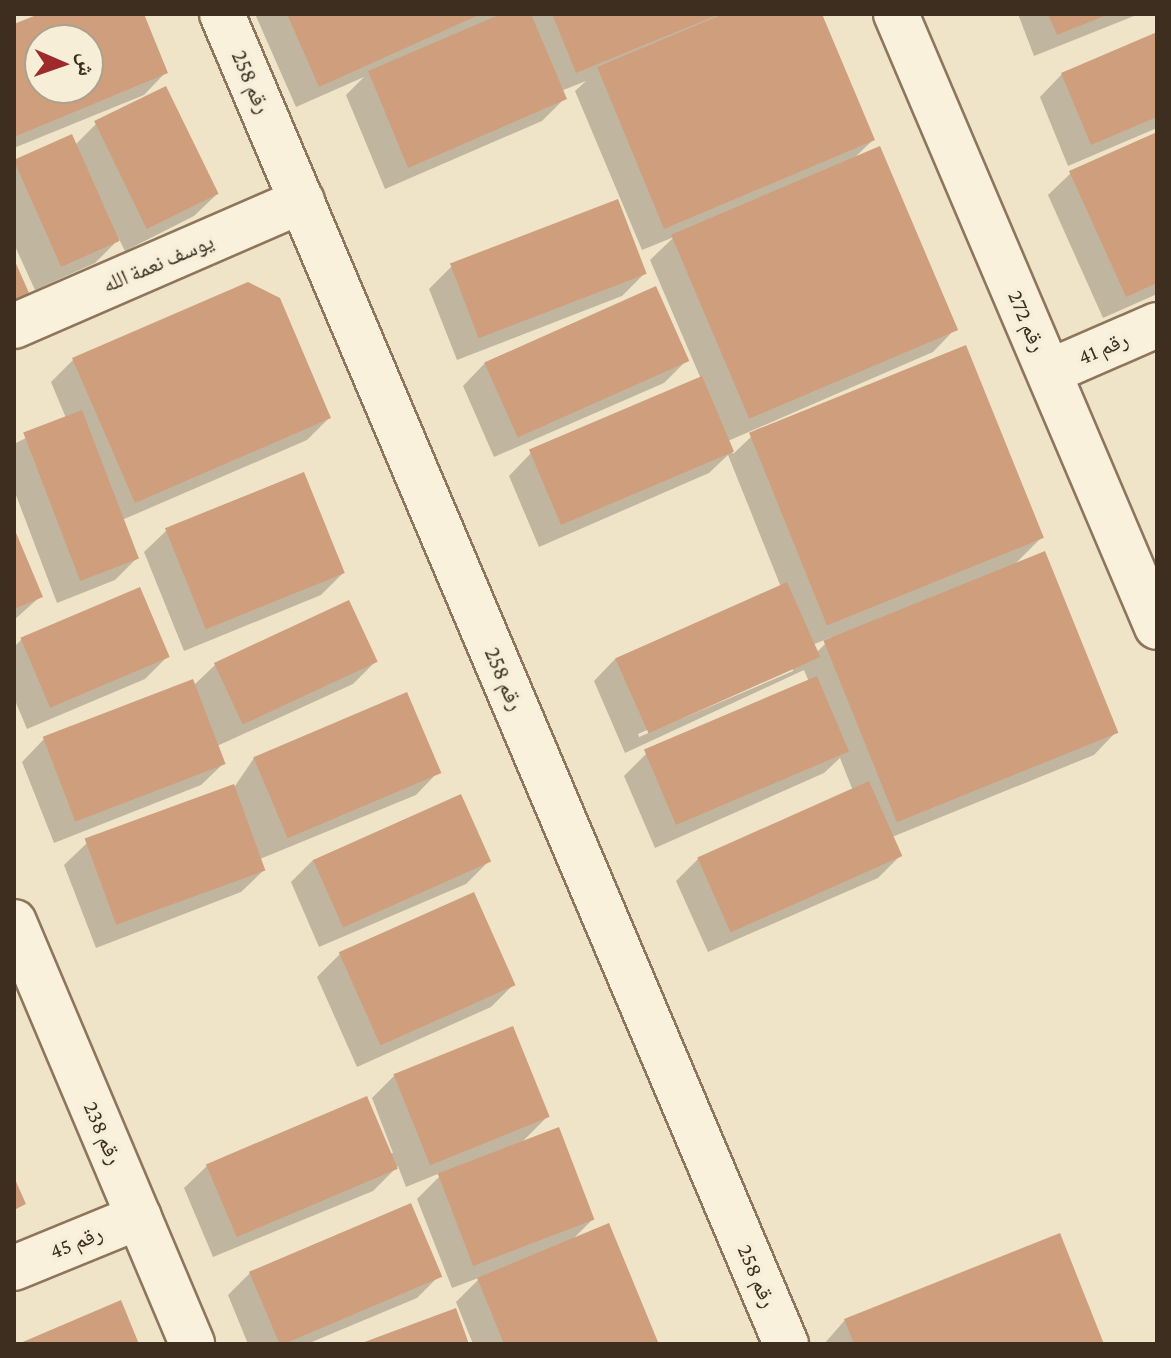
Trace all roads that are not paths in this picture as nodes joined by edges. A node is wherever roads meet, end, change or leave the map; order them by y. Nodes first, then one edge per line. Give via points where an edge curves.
1 (222, 14) edge
2 (896, 14) edge
3 (302, 201) junction
4 (1157, 325) edge
5 (14, 326) edge
6 (1049, 372) junction
7 (1157, 627) edge
8 (14, 922) edge
9 (139, 1217) junction
10 (14, 1268) edge
11 (192, 1344) edge
12 (786, 1344) edge

1 - 3 street, رقم 258
2 - 6 street, رقم 272
3 - 5 street, يوسف نعمة الله
3 - 12 street, رقم 258
4 - 6 street, رقم 41
6 - 7 street, رقم 272
8 - 9 street, رقم 238
9 - 10 street, رقم 45
9 - 11 street, رقم 238

